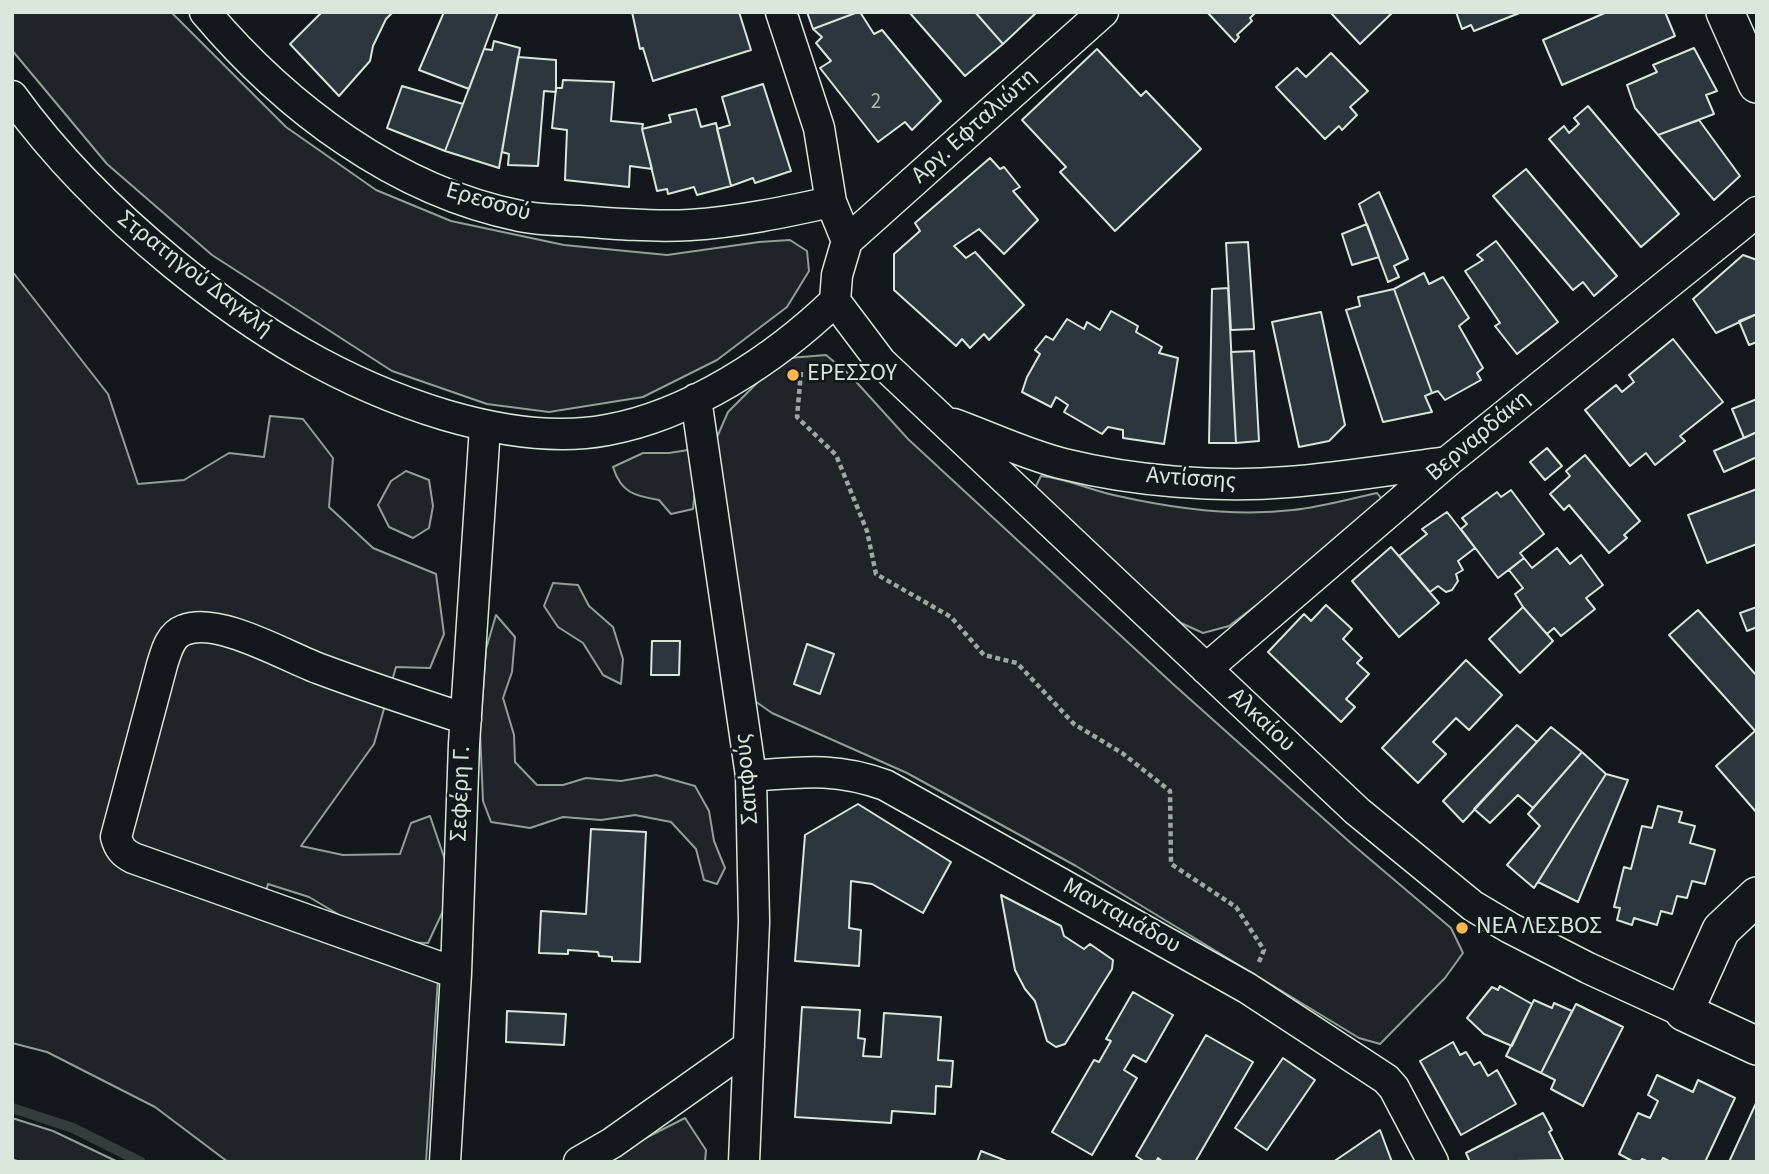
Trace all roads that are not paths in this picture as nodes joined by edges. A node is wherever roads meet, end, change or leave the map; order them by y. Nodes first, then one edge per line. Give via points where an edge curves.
1 (205, 12) edge
2 (781, 12) edge
3 (1103, 12) edge
4 (1724, 12) edge
5 (1757, 84) edge
6 (12, 96) edge
7 (831, 202) junction
8 (1757, 212) edge
9 (847, 241) junction
10 (835, 301) junction
11 (696, 398) junction
12 (944, 421) junction
13 (485, 427) junction
14 (1447, 463) junction
15 (1206, 669) junction
16 (466, 719) junction
17 (751, 776) junction
18 (1757, 896) edge
19 (456, 973) junction
20 (1684, 1012) junction
21 (749, 1046) junction
22 (1757, 1046) edge
23 (445, 1162) edge
24 (579, 1162) edge
25 (744, 1162) edge
26 (1433, 1162) edge

1 - 7 street, Ερεσσού via 267,77 321,122 390,169 458,198 521,217 690,225
2 - 7 street via 819,128
3 - 9 street, Αργ. Εφταλιώτη
4 - 5 street
6 - 13 street, Στρατηγού Δαγκλή via 59,156 111,211 224,305 287,346 370,389
7 - 9 street
8 - 14 street, Βερναρδάκη
9 - 10 street
10 - 11 street, Στρατηγού Δαγκλή via 777,353
10 - 12 street, Αλκαίου via 881,362
11 - 13 street, Στρατηγού Δαγκλή via 607,430 563,433
11 - 17 street, Σαπφούς
12 - 14 street, Αντίσσης via 1062,464 1160,479 1287,482
12 - 15 street, Αλκαίου
13 - 16 street, Σεφέρη Γ.
14 - 15 street, Βερναρδάκη
15 - 20 street, Αλκαίου via 1357,811 1474,906 1588,968
16 - 19 street, Σεφέρη Γ.
16 - 19 street via 317,668 250,638 198,626 181,630 169,643 162,665 116,837 125,854 133,858
17 - 21 street, Σαπφούς via 754,922
17 - 26 street, Μανταμάδου via 820,771 857,775 885,785 1247,988 1387,1079
18 - 20 street via 1721,930
19 - 23 street, Σεφέρη Γ.
20 - 22 street, Αλκαίου
21 - 24 street
21 - 25 street, Σαπφούς

